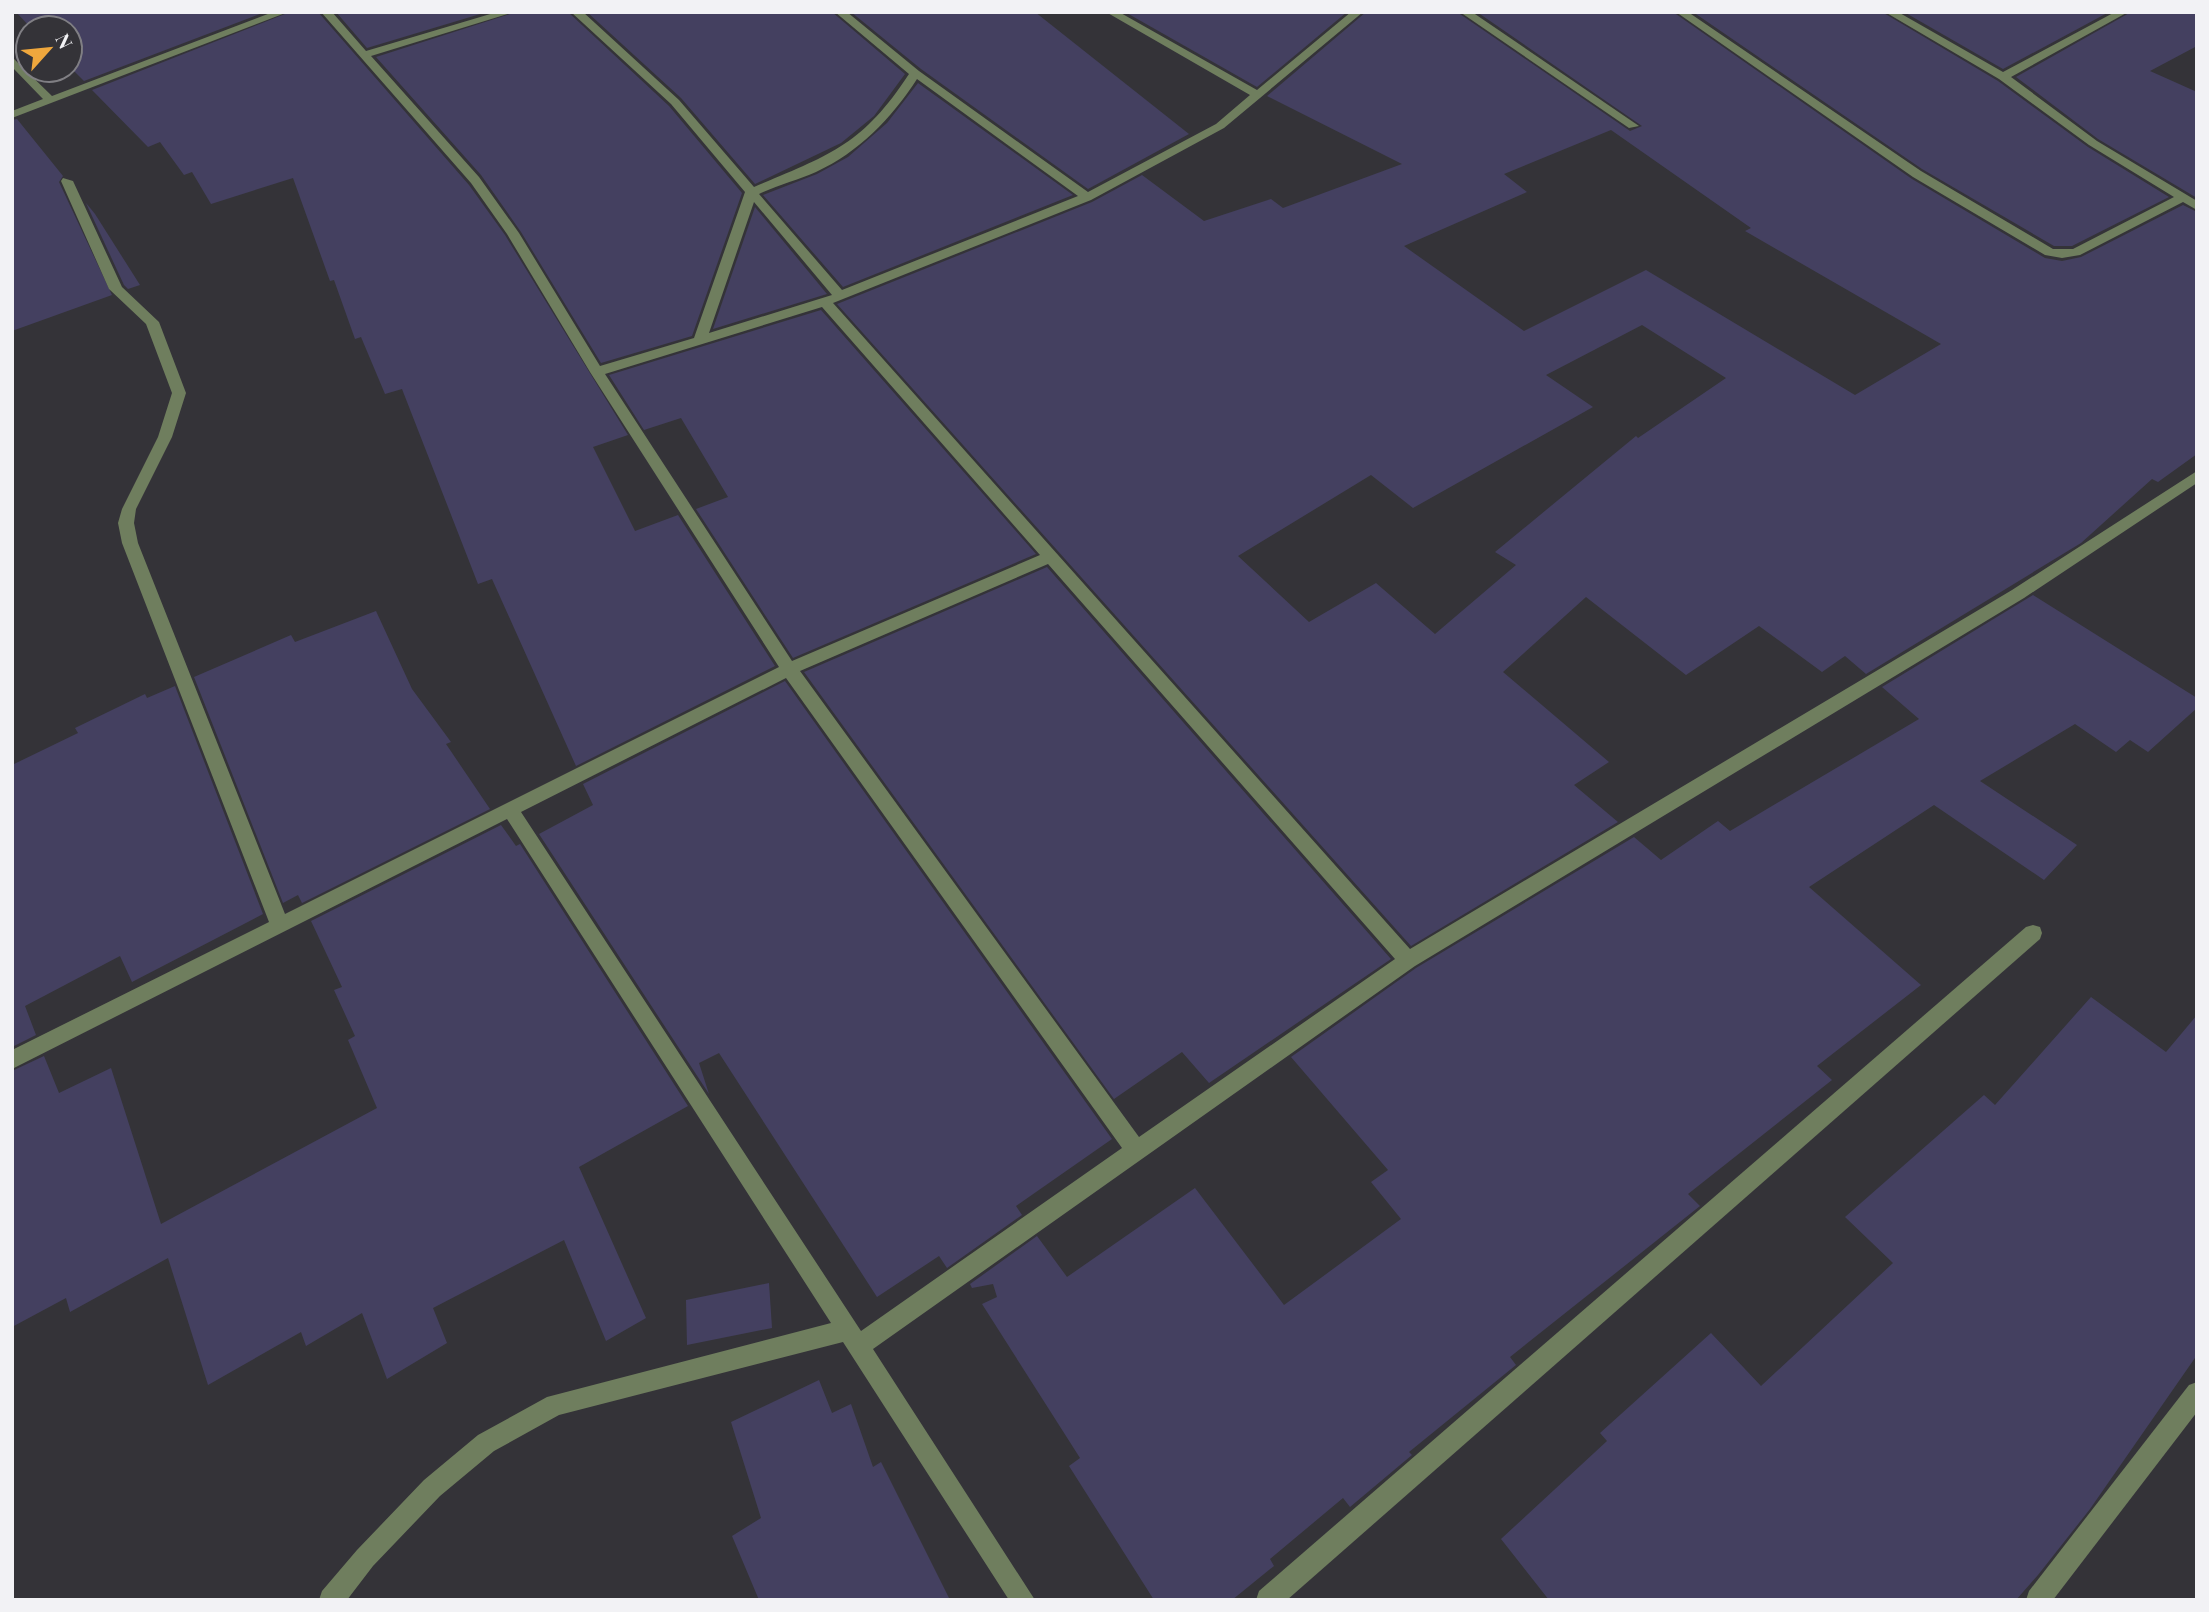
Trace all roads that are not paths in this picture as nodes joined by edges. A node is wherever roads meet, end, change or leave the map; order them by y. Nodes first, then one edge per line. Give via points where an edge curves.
1 (284, 12) edge
2 (327, 12) edge
3 (509, 12) edge
4 (576, 12) edge
5 (840, 12) edge
6 (1111, 12) edge
7 (1358, 12) edge
8 (1465, 12) edge
9 (1681, 12) edge
10 (1890, 12) edge
11 (2123, 12) edge
12 (364, 55) junction
13 (12, 60) edge
14 (915, 73) junction
15 (2003, 77) junction
16 (1258, 95) junction
17 (51, 101) junction
18 (12, 116) edge
19 (1633, 126) dead end
20 (67, 181) dead end
21 (751, 193) junction
22 (1087, 197) junction
23 (2182, 198) junction
24 (2197, 206) edge
25 (840, 296) junction
26 (825, 302) junction
27 (700, 341) junction
28 (597, 372) junction
29 (2197, 476) edge
30 (1053, 556) junction
31 (789, 669) junction
32 (510, 809) junction
33 (280, 926) junction
34 (2033, 933) dead end
35 (1408, 960) junction
36 (12, 1060) edge
37 (1135, 1149) junction
38 (853, 1338) junction
39 (2197, 1393) edge
40 (331, 1600) edge
41 (1023, 1600) edge
42 (1268, 1600) edge
43 (2038, 1600) edge

1 - 17 street
2 - 12 street
3 - 12 street
4 - 21 street via 676,102
5 - 14 street
6 - 16 street
7 - 16 street
8 - 19 street
9 - 23 street via 1917,174 2049,252 2076,252
10 - 15 street
11 - 15 street
12 - 28 street via 483,191
13 - 17 street
14 - 21 street via 879,123 854,143 816,168
14 - 22 street
15 - 23 street via 2093,143
16 - 22 street via 1220,126
17 - 18 street
20 - 33 street via 116,289 152,322 177,382 179,393 165,437 126,523
21 - 25 street
21 - 27 street
22 - 25 street
23 - 24 street
25 - 26 street
26 - 27 street
26 - 30 street
27 - 28 street
28 - 31 street
29 - 35 street via 2018,594
30 - 31 street
30 - 35 street
31 - 32 street
31 - 37 street
32 - 33 street
32 - 38 street
33 - 36 street
34 - 42 street
35 - 37 street
37 - 38 street
38 - 40 street via 555,1405 486,1443 432,1488
38 - 41 street
39 - 43 street

